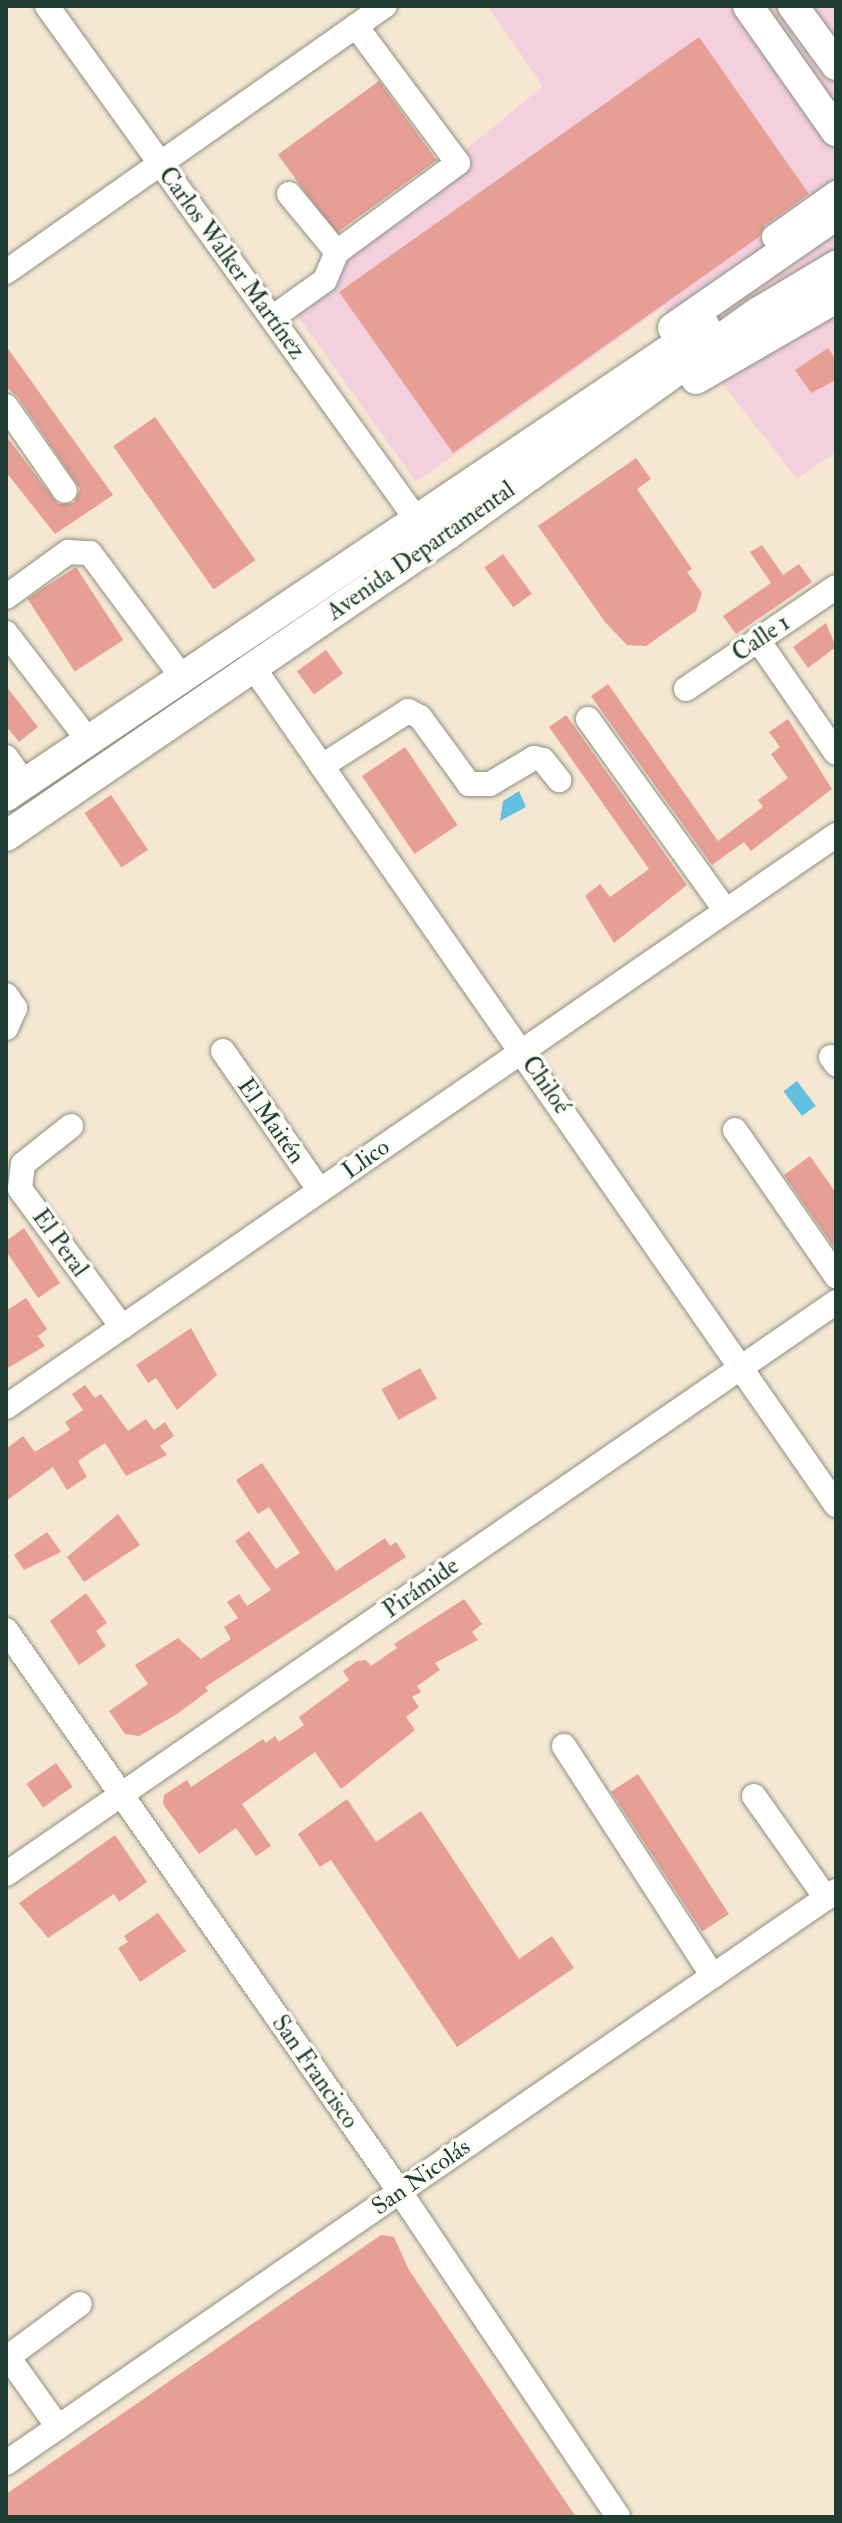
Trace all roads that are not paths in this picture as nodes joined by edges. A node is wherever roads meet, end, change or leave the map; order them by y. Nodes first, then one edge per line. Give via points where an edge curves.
1 (47, 6) edge
2 (385, 6) edge
3 (748, 6) edge
4 (793, 6) edge
5 (356, 26) junction
6 (831, 49) edge
7 (836, 131) edge
8 (161, 164) junction
9 (836, 193) edge
10 (289, 194) dead end
11 (836, 215) edge
12 (774, 237) dead end
13 (836, 244) edge
14 (337, 252) junction
15 (836, 266) edge
16 (6, 272) edge
17 (836, 298) edge
18 (272, 318) junction
19 (6, 406) edge
20 (65, 491) dead end
21 (444, 503) junction
22 (417, 520) junction
23 (447, 535) junction
24 (836, 587) edge
25 (6, 597) edge
26 (6, 633) edge
27 (758, 640) junction
28 (253, 667) junction
29 (183, 678) junction
30 (686, 689) dead end
31 (588, 719) dead end
32 (89, 741) junction
33 (836, 753) edge
34 (6, 757) edge
35 (322, 766) junction
36 (559, 780) dead end
37 (15, 790) edge
38 (6, 836) edge
39 (834, 840) edge
40 (726, 911) junction
41 (6, 995) edge
42 (6, 1028) edge
43 (223, 1051) dead end
44 (522, 1052) junction
45 (71, 1126) dead end
46 (735, 1130) dead end
47 (320, 1191) junction
48 (836, 1276) edge
49 (833, 1311) edge
50 (122, 1327) junction
51 (741, 1367) junction
52 (6, 1407) edge
53 (836, 1505) edge
54 (6, 1630) edge
55 (564, 1746) dead end
56 (120, 1796) junction
57 (754, 1796) dead end
58 (6, 1874) edge
59 (831, 1894) edge
60 (713, 1976) junction
61 (400, 2192) junction
62 (80, 2304) dead end
63 (7, 2356) edge
64 (58, 2427) junction
65 (6, 2463) edge
66 (618, 2517) edge

1 - 8 street, Carlos Walker Martínez
2 - 5 street
3 - 7 main road
4 - 6 main road
5 - 8 street
5 - 14 street via 458,163
8 - 16 street
8 - 18 street, Carlos Walker Martínez
9 - 12 street
10 - 14 street
11 - 21 main road via 519,434
13 - 21 main road, Avenida Departamental via 787,270
14 - 18 street via 325,280
15 - 23 main road, Avenida Departamental via 759,312
17 - 23 main road via 780,327 538,483
18 - 22 street, Carlos Walker Martínez
19 - 20 street
21 - 22 main road, Avenida Departamental
22 - 29 main road, Avenida Departamental
23 - 28 main road, Avenida Departamental
24 - 27 street, Calle 1
25 - 29 street via 68,552 90,553
26 - 32 street
27 - 30 street, Calle 1
27 - 33 street
28 - 35 street, Chiloé
28 - 38 main road, Avenida Departamental
29 - 32 main road, Avenida Departamental
31 - 40 street
32 - 37 main road, Avenida Departamental
34 - 37 street
35 - 36 street via 408,711 420,717 469,784 490,784 534,758 543,760
35 - 44 street, Chiloé
39 - 40 street, Llico
40 - 44 street, Llico
41 - 42 street via 15,1008
43 - 47 street, El Maitén
44 - 47 street, Llico
44 - 51 street, Chiloé
45 - 50 street, El Peral via 23,1164 20,1189
46 - 48 street
47 - 50 street, Llico
49 - 51 street, Pirámide
50 - 52 street, Llico
51 - 53 street, Chiloé
51 - 56 street, Pirámide
54 - 56 street, San Francisco
55 - 60 street
56 - 58 street, Pirámide
56 - 61 street, San Francisco
57 - 59 street
59 - 60 street, San Nicolás
60 - 61 street, San Nicolás
61 - 64 street, San Nicolás
61 - 66 street, San Francisco
62 - 63 street
63 - 64 street
64 - 65 street, San Nicolás

